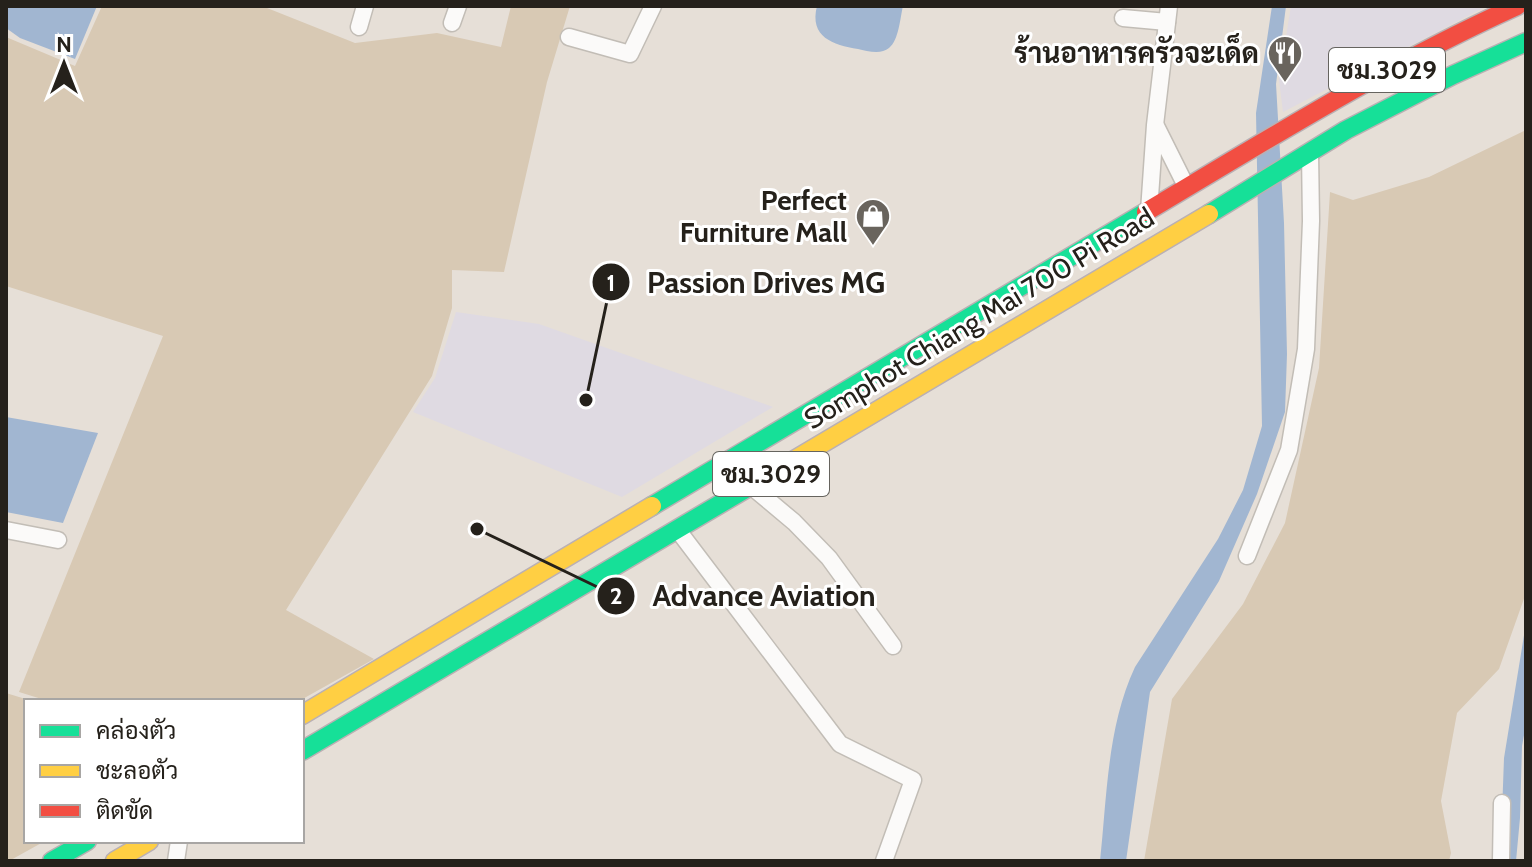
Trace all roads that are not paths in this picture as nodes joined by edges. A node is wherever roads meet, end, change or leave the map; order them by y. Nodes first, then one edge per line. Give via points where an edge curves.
1 (365, 6) edge
2 (458, 6) edge
3 (653, 6) edge
4 (1517, 6) edge
5 (1168, 14) edge
6 (1123, 18) dead end
7 (452, 23) dead end
8 (359, 27) dead end
9 (569, 37) dead end
10 (1526, 42) edge
11 (1155, 125) junction
12 (1310, 152) junction
13 (1187, 188) junction
14 (1149, 211) junction
15 (751, 486) junction
16 (677, 529) junction
17 (6, 530) edge
18 (58, 540) dead end
19 (1247, 556) dead end
20 (893, 646) dead end
21 (304, 714) edge
22 (304, 750) edge
23 (1502, 803) dead end
24 (84, 843) edge
25 (146, 843) edge
26 (52, 861) edge
27 (115, 861) edge
28 (884, 861) edge
29 (1501, 861) edge

1 - 8 street
2 - 7 street
3 - 9 street via 630,54
4 - 13 main road, Somphot Chiang Mai 700 Pi Road / ชม.3029 via 1410,57
5 - 6 street
5 - 11 street
10 - 12 main road, Somphot Chiang Mai 700 Pi Road / ชม.3029
11 - 13 street
11 - 14 street
12 - 15 main road, Somphot Chiang Mai 700 Pi Road / ชม.3029
12 - 19 street via 1306,349 1289,450
13 - 14 main road, Somphot Chiang Mai 700 Pi Road / ชม.3029
14 - 21 main road, Somphot Chiang Mai 700 Pi Road / ชม.3029
15 - 16 main road, Somphot Chiang Mai 700 Pi Road / ชม.3029
15 - 20 street via 829,558
16 - 22 main road, Somphot Chiang Mai 700 Pi Road / ชม.3029
16 - 28 street via 840,744 913,780
17 - 18 street
23 - 29 street
24 - 26 main road
25 - 27 main road

